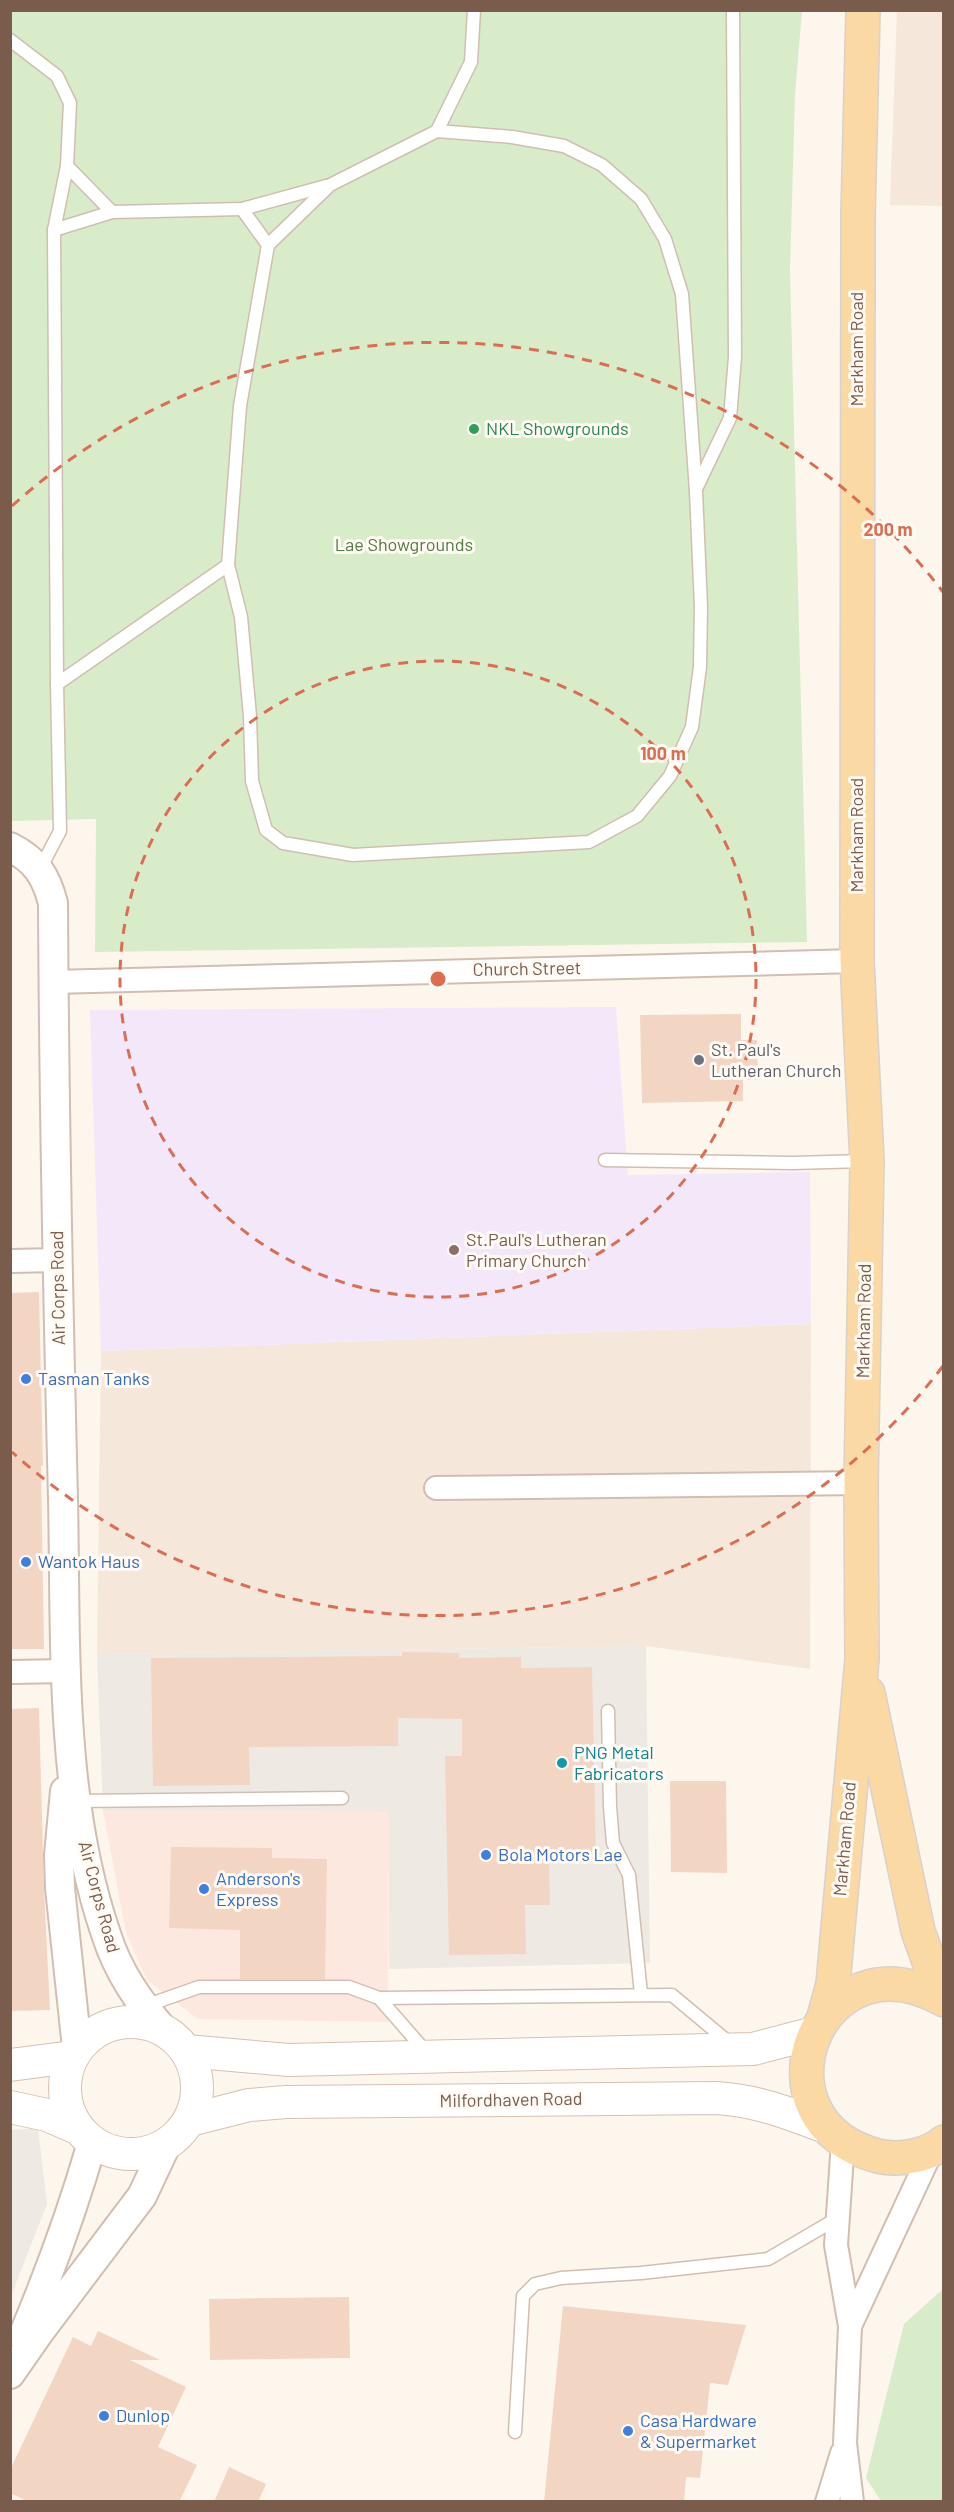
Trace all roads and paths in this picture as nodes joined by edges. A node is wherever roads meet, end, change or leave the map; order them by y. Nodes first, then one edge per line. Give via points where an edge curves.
1 (474, 10) edge
2 (734, 10) edge
3 (863, 10) edge
4 (10, 40) edge
5 (437, 131) junction
6 (67, 166) junction
7 (330, 185) junction
8 (242, 209) junction
9 (112, 212) junction
10 (54, 230) junction
11 (268, 245) junction
12 (696, 491) junction
13 (228, 565) junction
14 (57, 684) junction
15 (10, 847) edge
16 (40, 869) junction
17 (857, 961) junction
18 (54, 981) junction
19 (605, 1160) dead end
20 (867, 1161) junction
21 (58, 1260) junction
22 (10, 1261) edge
23 (861, 1483) junction
24 (436, 1488) dead end
25 (861, 1659) junction
26 (67, 1671) junction
27 (10, 1672) edge
28 (608, 1711) dead end
29 (72, 1747) junction
30 (342, 1798) dead end
31 (77, 1802) junction
32 (640, 1994) junction
33 (944, 1994) edge
34 (379, 1998) junction
35 (944, 2000) edge
36 (144, 2007) junction
37 (819, 2025) junction
38 (176, 2042) junction
39 (737, 2049) junction
40 (75, 2052) junction
41 (429, 2056) junction
42 (10, 2065) edge
43 (10, 2107) edge
44 (190, 2120) junction
45 (84, 2135) junction
46 (836, 2135) junction
47 (166, 2145) junction
48 (938, 2145) edge
49 (838, 2218) junction
50 (850, 2326) junction
51 (10, 2366) edge
52 (10, 2374) edge
53 (515, 2432) dead end
54 (845, 2443) junction
55 (827, 2502) edge
56 (852, 2502) edge

1 - 5 lane via 471,62
2 - 12 lane via 735,357 730,418
3 - 17 main road, Markham Road via 858,214
4 - 6 lane via 57,76 70,103
5 - 7 lane
5 - 12 lane via 564,146 603,165 641,199 664,239 682,294
6 - 9 lane
6 - 10 lane
7 - 8 lane
7 - 11 lane
8 - 9 lane
8 - 11 lane
9 - 10 lane
10 - 14 lane
11 - 13 lane via 240,406
12 - 13 lane via 701,617 700,667 692,727 670,777 637,816 589,842 353,855 283,843 266,830 252,781 241,617
13 - 14 lane
14 - 16 lane via 60,831
15 - 16 street, Air Corps Road via 26,854
16 - 18 street, Air Corps Road via 48,881 53,903
17 - 18 street, Church Street
17 - 20 main road, Markham Road
18 - 21 street, Air Corps Road
19 - 20 lane
20 - 23 main road, Markham Road
21 - 22 street
21 - 26 street, Air Corps Road
23 - 24 street
23 - 25 main road, Markham Road
25 - 33 main road, Markham Road via 918,1931
25 - 37 main road, Markham Road via 833,1984
26 - 27 street
26 - 29 street, Air Corps Road
28 - 32 lane via 613,1843 629,1875
29 - 31 street, Air Corps Road
29 - 40 street, Air Corps Road via 59,1855
30 - 31 lane
31 - 36 street, Air Corps Road via 90,1876 106,1935 123,1977
32 - 34 lane
32 - 39 lane via 672,1995
34 - 36 lane via 349,1987 199,1987
34 - 41 lane
35 - 37 main road via 924,1989 897,1983 869,1986 844,1998
36 - 38 street, Air Corps Road
37 - 39 main road via 775,2045
37 - 46 main road, Markham Road via 807,2060 808,2088 818,2114
38 - 40 main road via 153,2025 132,2021 111,2024 92,2033
38 - 41 main road via 289,2060
38 - 44 main road via 194,2067 198,2085
39 - 41 main road
40 - 42 main road
40 - 45 main road via 67,2067 64,2088 67,2109
43 - 45 main road via 47,2115
44 - 46 main road, Milfordhaven Road via 249,2105 286,2102 716,2098 776,2108
44 - 47 main road
45 - 47 main road via 116,2153 142,2155
45 - 51 street via 74,2208
46 - 48 main road via 859,2151 886,2158 914,2156
46 - 49 street
47 - 52 street via 142,2196
48 - 50 street
49 - 50 street via 836,2245
49 - 53 lane via 768,2259 561,2278 535,2284 523,2296
50 - 54 street
54 - 55 street
54 - 56 street

